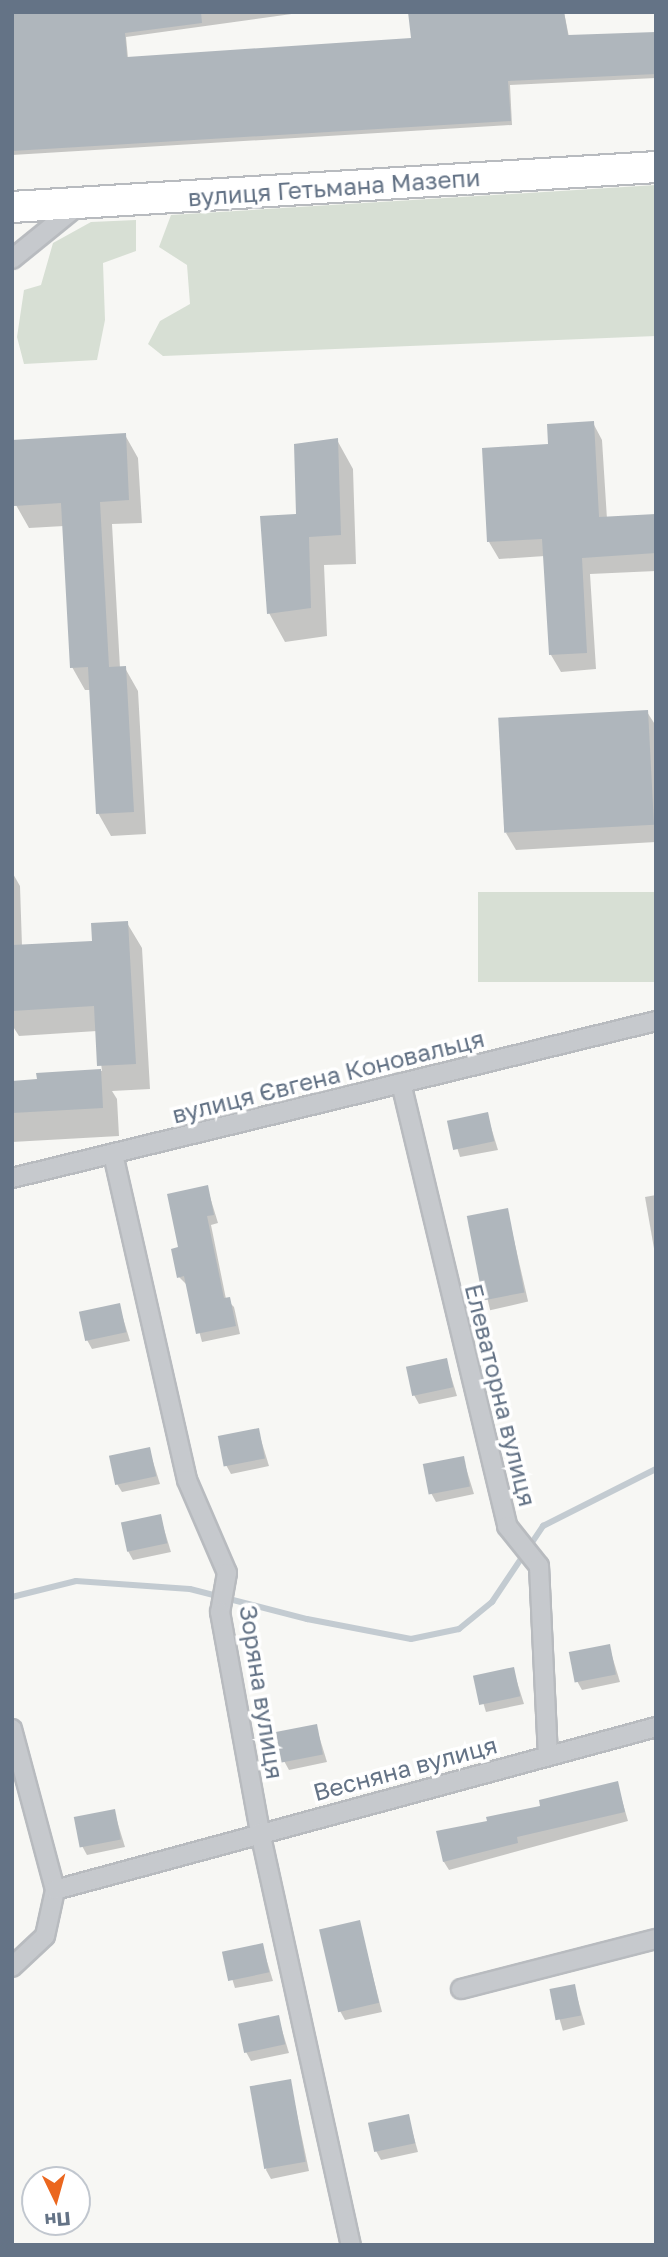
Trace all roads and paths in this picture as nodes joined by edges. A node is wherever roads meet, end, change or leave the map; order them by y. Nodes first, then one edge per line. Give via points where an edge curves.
1 (656, 167) edge
2 (83, 202) junction
3 (12, 207) edge
4 (12, 259) edge
5 (656, 1021) edge
6 (401, 1083) junction
7 (113, 1154) junction
8 (12, 1178) edge
9 (656, 1727) edge
10 (12, 1729) edge
11 (548, 1755) junction
12 (260, 1832) junction
13 (55, 1890) junction
14 (656, 1939) edge
15 (12, 1966) edge
16 (461, 1989) dead end
17 (351, 2245) edge

1 - 2 highway, вулиця Гетьмана Мазепи
2 - 3 highway, вулиця Гетьмана Мазепи
2 - 4 street
5 - 6 street, вулиця Євгена Коновальця
6 - 7 street, вулиця Євгена Коновальця
6 - 11 street, Елеваторна вулиця via 507,1526 539,1566
7 - 8 street, вулиця Євгена Коновальця
7 - 12 street, Зоряна вулиця via 187,1480 227,1573 220,1612
9 - 11 street, Весняна вулиця
10 - 13 street
11 - 12 street, Весняна вулиця
12 - 13 street, Весняна вулиця
12 - 17 street, Зоряна вулиця
13 - 15 street via 45,1936
14 - 16 street

